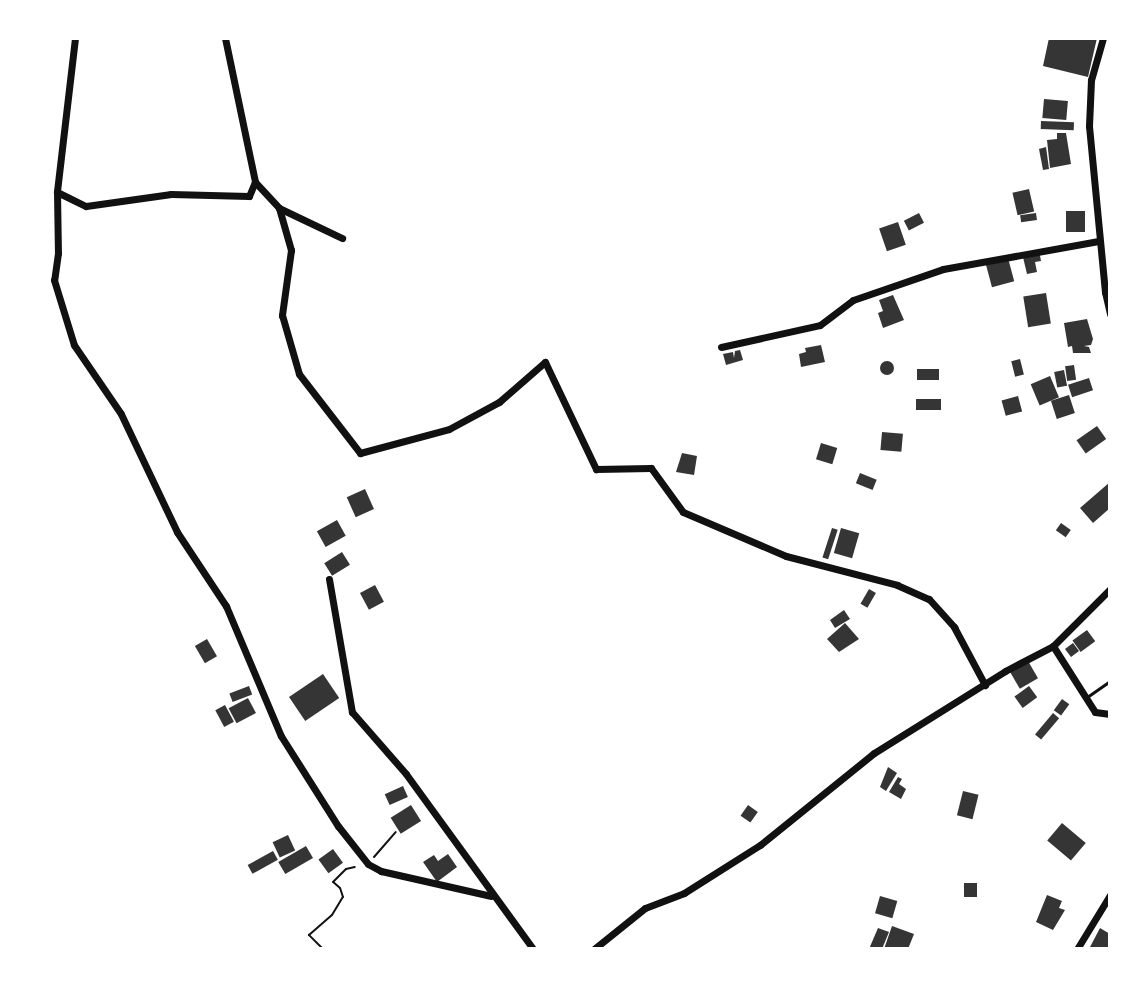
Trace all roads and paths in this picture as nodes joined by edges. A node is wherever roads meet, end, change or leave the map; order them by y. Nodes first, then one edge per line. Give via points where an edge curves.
1 (75, 38) edge
2 (225, 38) edge
3 (1103, 38) edge
4 (255, 182) junction
5 (57, 192) junction
6 (279, 208) junction
7 (342, 238) dead end
8 (1099, 241) junction
9 (1110, 314) edge
10 (721, 347) dead end
11 (329, 579) dead end
12 (1110, 589) edge
13 (1053, 646) junction
14 (1110, 681) edge
15 (985, 685) junction
16 (1086, 698) junction
17 (1110, 714) edge
18 (396, 832) dead end
19 (368, 864) junction
20 (1110, 895) edge
21 (491, 896) junction
22 (323, 949) edge
23 (533, 949) edge
24 (594, 949) edge
25 (1077, 949) edge

1 - 5 street
2 - 4 street
3 - 8 street via 1091,80 1089,126
4 - 5 street via 249,196 171,194 86,206
4 - 6 street
5 - 19 street via 54,280 74,345 121,414 177,532 226,606 281,736
6 - 7 street
6 - 15 street via 291,250 282,315 299,374 360,453 449,429 499,402 545,362 596,469 651,468 683,512 786,556 897,585 929,599 954,627
8 - 9 street
8 - 10 street via 943,269 853,300 820,325
11 - 21 street via 352,712 406,774
12 - 13 street
13 - 15 street
13 - 16 street
14 - 16 lane
15 - 24 street via 874,753 727,867 684,893 645,908
16 - 17 street via 1095,712
18 - 19 path
19 - 21 street via 404,878
19 - 22 path via 346,869 333,882 343,897 309,935
20 - 25 street
21 - 23 street

